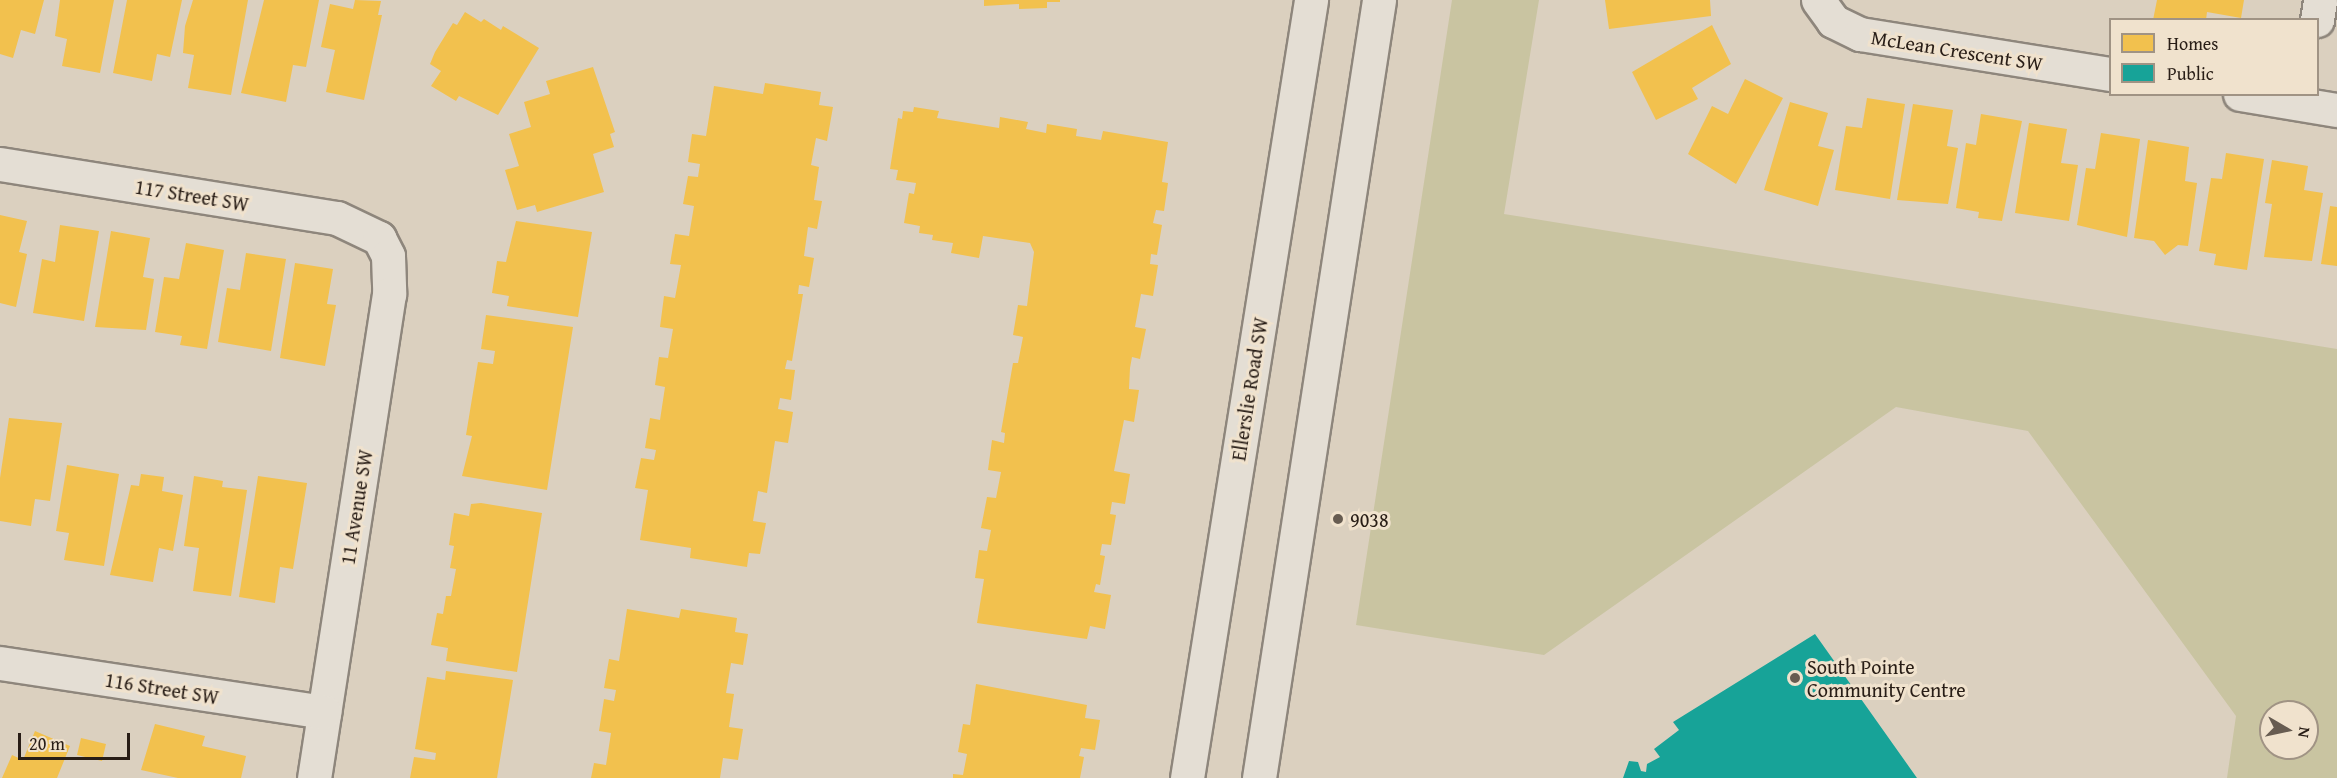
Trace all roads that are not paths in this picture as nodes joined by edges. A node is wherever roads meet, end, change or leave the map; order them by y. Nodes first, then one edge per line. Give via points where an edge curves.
1 (1311, 0) edge
2 (1379, 0) edge
3 (1818, 0) edge
4 (2320, 0) edge
5 (2317, 18) edge
6 (2109, 75) edge
7 (2266, 96) edge
8 (2305, 99) edge
9 (2337, 110) edge
10 (0, 164) edge
11 (379, 238) joint
12 (0, 663) edge
13 (324, 712) junction
14 (314, 778) edge
15 (1187, 778) edge
16 (1258, 778) edge

1 - 15 street, Ellerslie Road SW
2 - 16 street
3 - 6 street, McLean Crescent SW via 1833,21 1860,34
4 - 5 street
7 - 8 street
8 - 9 street
10 - 11 street, 117 Street SW via 337,218
11 - 13 street, 11 Avenue SW via 388,256 389,294
12 - 13 street, 116 Street SW
13 - 14 street, 11 Avenue SW

